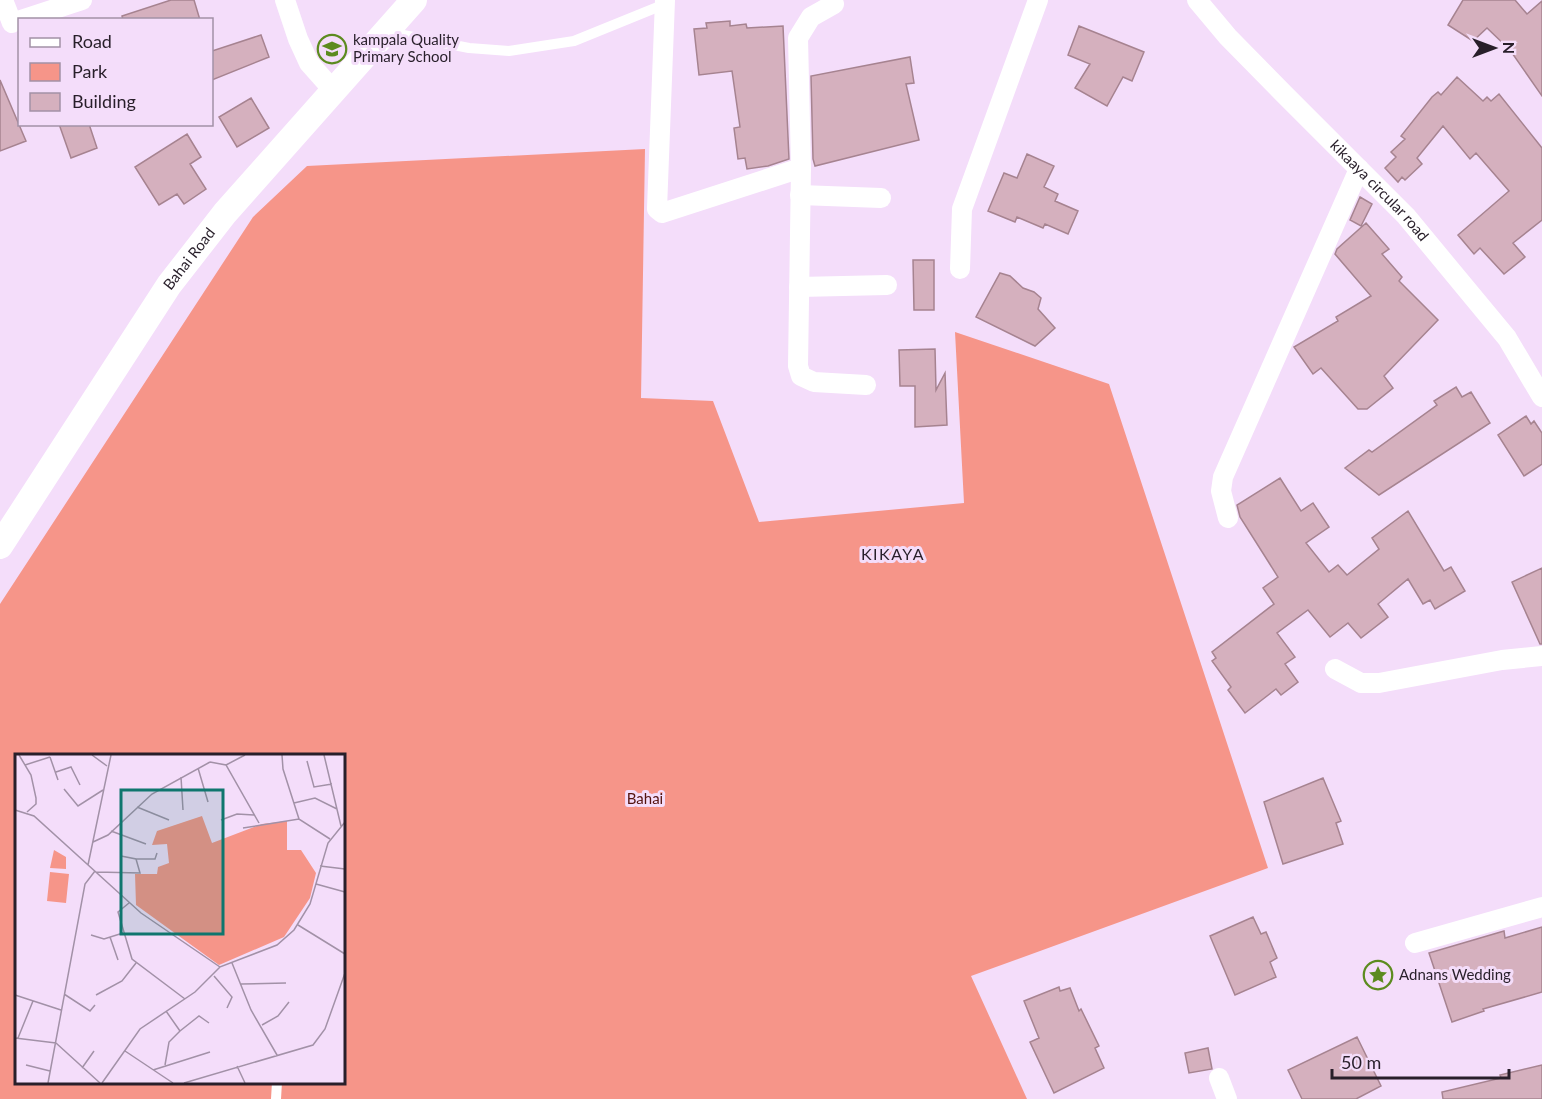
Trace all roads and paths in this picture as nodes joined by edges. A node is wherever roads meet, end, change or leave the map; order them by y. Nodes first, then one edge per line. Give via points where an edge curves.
1 (3, 0) edge
2 (82, 0) edge
3 (285, 0) edge
4 (414, 0) edge
5 (1038, 0) edge
6 (1197, 0) edge
7 (665, 2) edge
8 (834, 4) dead end
9 (26, 18) edge
10 (13, 22) edge
11 (385, 31) junction
12 (333, 90) junction
13 (801, 168) junction
14 (1359, 169) junction
15 (800, 195) junction
16 (881, 198) dead end
17 (960, 269) dead end
18 (887, 285) dead end
19 (799, 287) junction
20 (866, 385) dead end
21 (1542, 397) edge
22 (1228, 518) dead end
23 (0, 546) edge
24 (1542, 656) edge
25 (1335, 669) dead end
26 (1542, 907) edge
27 (1415, 943) dead end
28 (1219, 1078) dead end
29 (277, 1084) edge
30 (276, 1099) edge
31 (1227, 1099) edge

1 - 10 street
2 - 9 street
3 - 12 street via 309,63
4 - 11 street, Bahai Road
5 - 17 street via 962,209
6 - 14 street, kikaaya circular road via 1228,37
7 - 11 lane via 574,41 509,51 469,48
7 - 13 street via 657,209 669,212
8 - 13 street via 810,17 798,38
11 - 12 street, Bahai Road
12 - 23 street, Bahai Road via 168,285
13 - 15 street
14 - 21 street, kikaaya circular road via 1406,216 1473,294 1508,338
14 - 22 street via 1222,477 1221,491
15 - 16 street
15 - 19 street
18 - 19 street
19 - 20 street via 801,376 814,382
24 - 25 street via 1379,683 1361,683
26 - 27 street
28 - 31 street
29 - 30 lane

